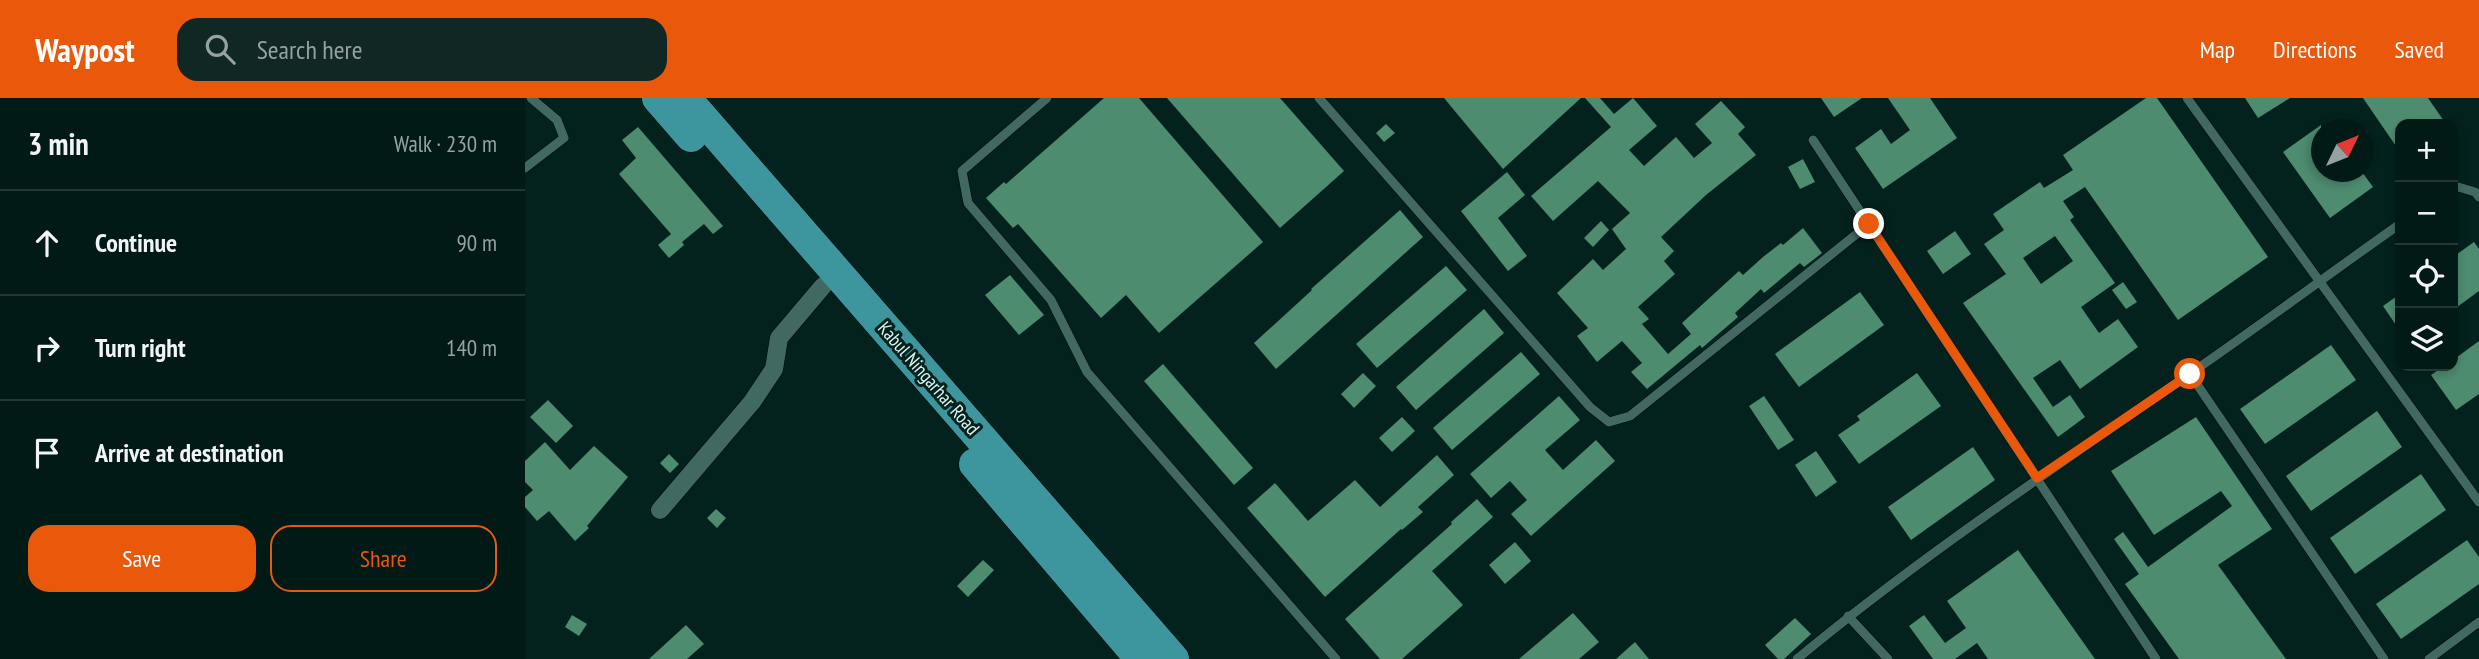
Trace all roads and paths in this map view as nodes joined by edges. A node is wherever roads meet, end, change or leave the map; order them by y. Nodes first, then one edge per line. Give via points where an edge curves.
1 (531, 98) edge
2 (1047, 98) edge
3 (1319, 98) edge
4 (2187, 98) edge
5 (669, 100) edge
6 (1813, 139) dead end
7 (525, 168) edge
8 (2458, 187) edge
9 (2478, 193) edge
10 (1869, 224) junction
11 (2395, 227) edge
12 (2319, 280) junction
13 (823, 286) junction
14 (2190, 374) junction
15 (2037, 478) junction
16 (2479, 502) edge
17 (660, 510) dead end
18 (1848, 616) junction
19 (2479, 622) edge
20 (1141, 659) edge
21 (1173, 659) edge
22 (1336, 659) edge
23 (1797, 659) edge
24 (1888, 659) edge
25 (2156, 659) edge
26 (2383, 659) edge
27 (2429, 659) edge

1 - 7 lane via 557,120 564,138
2 - 22 lane via 962,171 968,203 1051,300 1087,372
3 - 10 lane via 1590,407 1609,422 1630,416
4 - 12 lane
5 - 13 highway, Kabul Ningarhar Road
5 - 21 highway, Kabul Ningarhar Road
6 - 10 lane
8 - 9 lane
10 - 15 lane
11 - 12 lane
12 - 14 lane
12 - 16 lane
13 - 17 street via 779,338 774,369 752,402
13 - 20 highway, Kabul Ningarhar Road
14 - 15 lane
14 - 26 lane
15 - 18 lane
15 - 25 lane
18 - 23 lane
18 - 24 lane
19 - 27 lane

